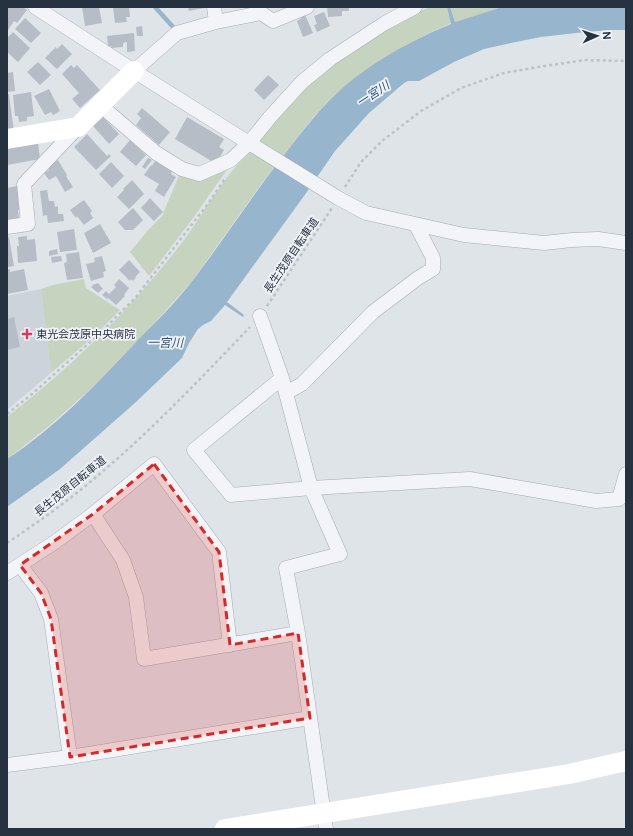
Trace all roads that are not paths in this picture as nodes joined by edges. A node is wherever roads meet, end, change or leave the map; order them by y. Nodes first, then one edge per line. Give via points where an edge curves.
1 (35, 7) edge
2 (214, 7) edge
3 (308, 7) edge
4 (414, 7) edge
5 (216, 22) junction
6 (134, 71) junction
7 (100, 105) junction
8 (78, 127) junction
9 (7, 139) edge
10 (252, 145) junction
11 (416, 225) junction
12 (7, 227) edge
13 (626, 243) edge
14 (260, 316) road end
15 (282, 378) junction
16 (286, 393) junction
17 (626, 474) edge
18 (311, 488) junction
19 (93, 514) junction
20 (20, 565) junction
21 (7, 573) edge
22 (298, 633) junction
23 (230, 645) junction
24 (310, 718) junction
25 (70, 757) junction
26 (626, 761) edge
27 (7, 765) edge
28 (325, 821) edge
29 (225, 829) edge

1 - 6 street
2 - 5 street
3 - 5 street via 272,21 262,13
4 - 10 street via 330,59 302,82 270,117
5 - 6 street via 177,33
6 - 7 street
6 - 10 street
7 - 8 street
7 - 10 street via 156,153 182,169 199,174 231,160
8 - 9 street
8 - 12 street via 24,184 28,224
10 - 11 street via 366,213
11 - 13 street via 464,235 544,243 598,239
11 - 16 street via 433,258 433,269 373,312 302,384
14 - 15 street
15 - 16 street
15 - 18 street via 194,450 231,495
16 - 18 street
17 - 18 street via 619,499 596,501 470,479
18 - 22 street via 340,554 286,568
19 - 20 street
19 - 23 street via 123,560 136,597 144,659
19 - 23 street via 154,464 219,552
20 - 21 street
20 - 25 street via 41,593 51,619
22 - 23 street
22 - 24 street
24 - 25 street
24 - 28 street
25 - 27 street
26 - 28 street
28 - 29 street

